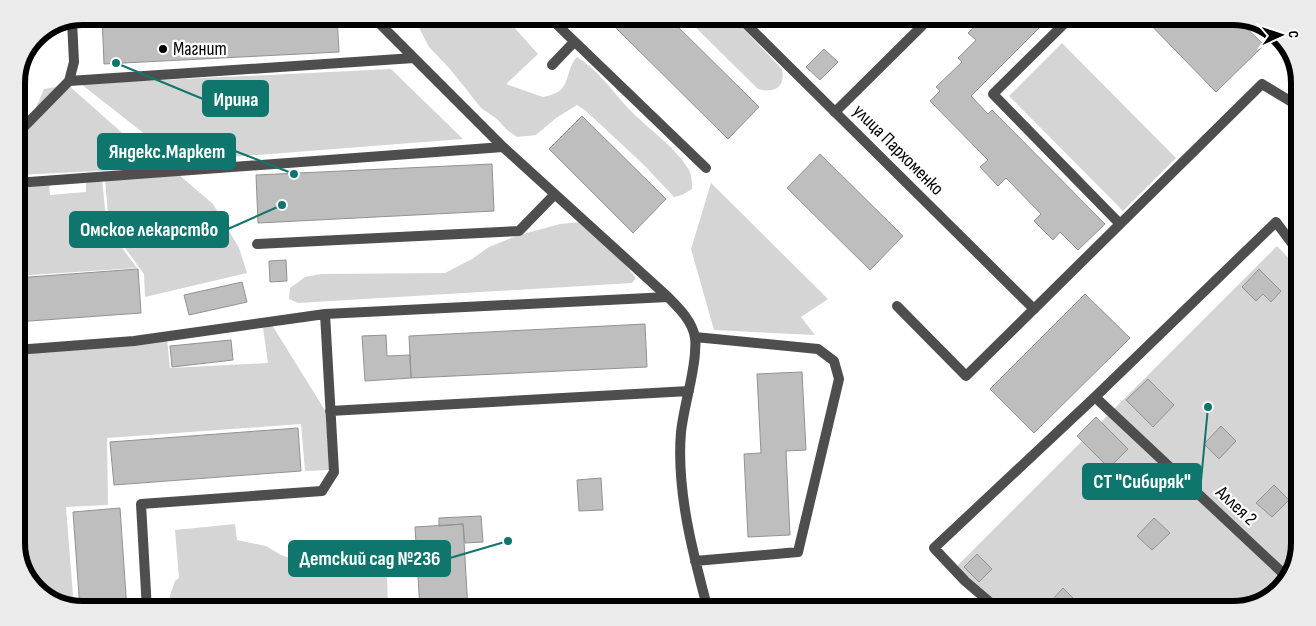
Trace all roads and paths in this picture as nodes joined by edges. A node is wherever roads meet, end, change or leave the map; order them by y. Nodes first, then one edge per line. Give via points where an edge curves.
1 (381, 25) edge
2 (557, 25) edge
3 (747, 25) edge
4 (923, 25) edge
5 (1063, 25) edge
6 (72, 26) edge
7 (574, 42) junction
8 (414, 58) junction
9 (552, 65) dead end
10 (69, 81) junction
11 (1291, 102) edge
12 (835, 112) junction
13 (25, 126) edge
14 (503, 147) junction
15 (706, 168) dead end
16 (25, 182) edge
17 (555, 194) junction
18 (1120, 224) junction
19 (1291, 242) edge
20 (257, 244) dead end
21 (668, 297) junction
22 (898, 306) dead end
23 (1034, 309) junction
24 (325, 314) junction
25 (695, 338) junction
26 (25, 349) edge
27 (689, 391) junction
28 (1095, 397) junction
29 (330, 411) junction
30 (695, 561) junction
31 (1282, 573) edge
32 (146, 601) edge
33 (706, 601) edge
34 (988, 601) edge

1 - 8 street
2 - 7 street
3 - 12 street, улица Пархоменко
4 - 12 street
5 - 18 street via 993,94
6 - 10 street via 74,62
7 - 9 street
7 - 15 street
8 - 10 street
8 - 14 street
10 - 13 street
11 - 18 street via 1262,84
12 - 23 street, улица Пархоменко
14 - 16 street
14 - 17 street
17 - 20 street via 520,231
17 - 21 street
18 - 23 street
19 - 28 street via 1276,222
21 - 24 street
21 - 25 street via 687,318
22 - 23 street via 966,376
24 - 26 street via 134,341
24 - 29 street
25 - 27 street via 694,372
25 - 30 street via 818,349 834,361 839,379 798,552
27 - 29 street
27 - 30 street via 681,433 682,490
28 - 31 street, Аллея 2
28 - 34 street via 934,548
29 - 32 street via 334,472 322,491 141,504
30 - 33 street

